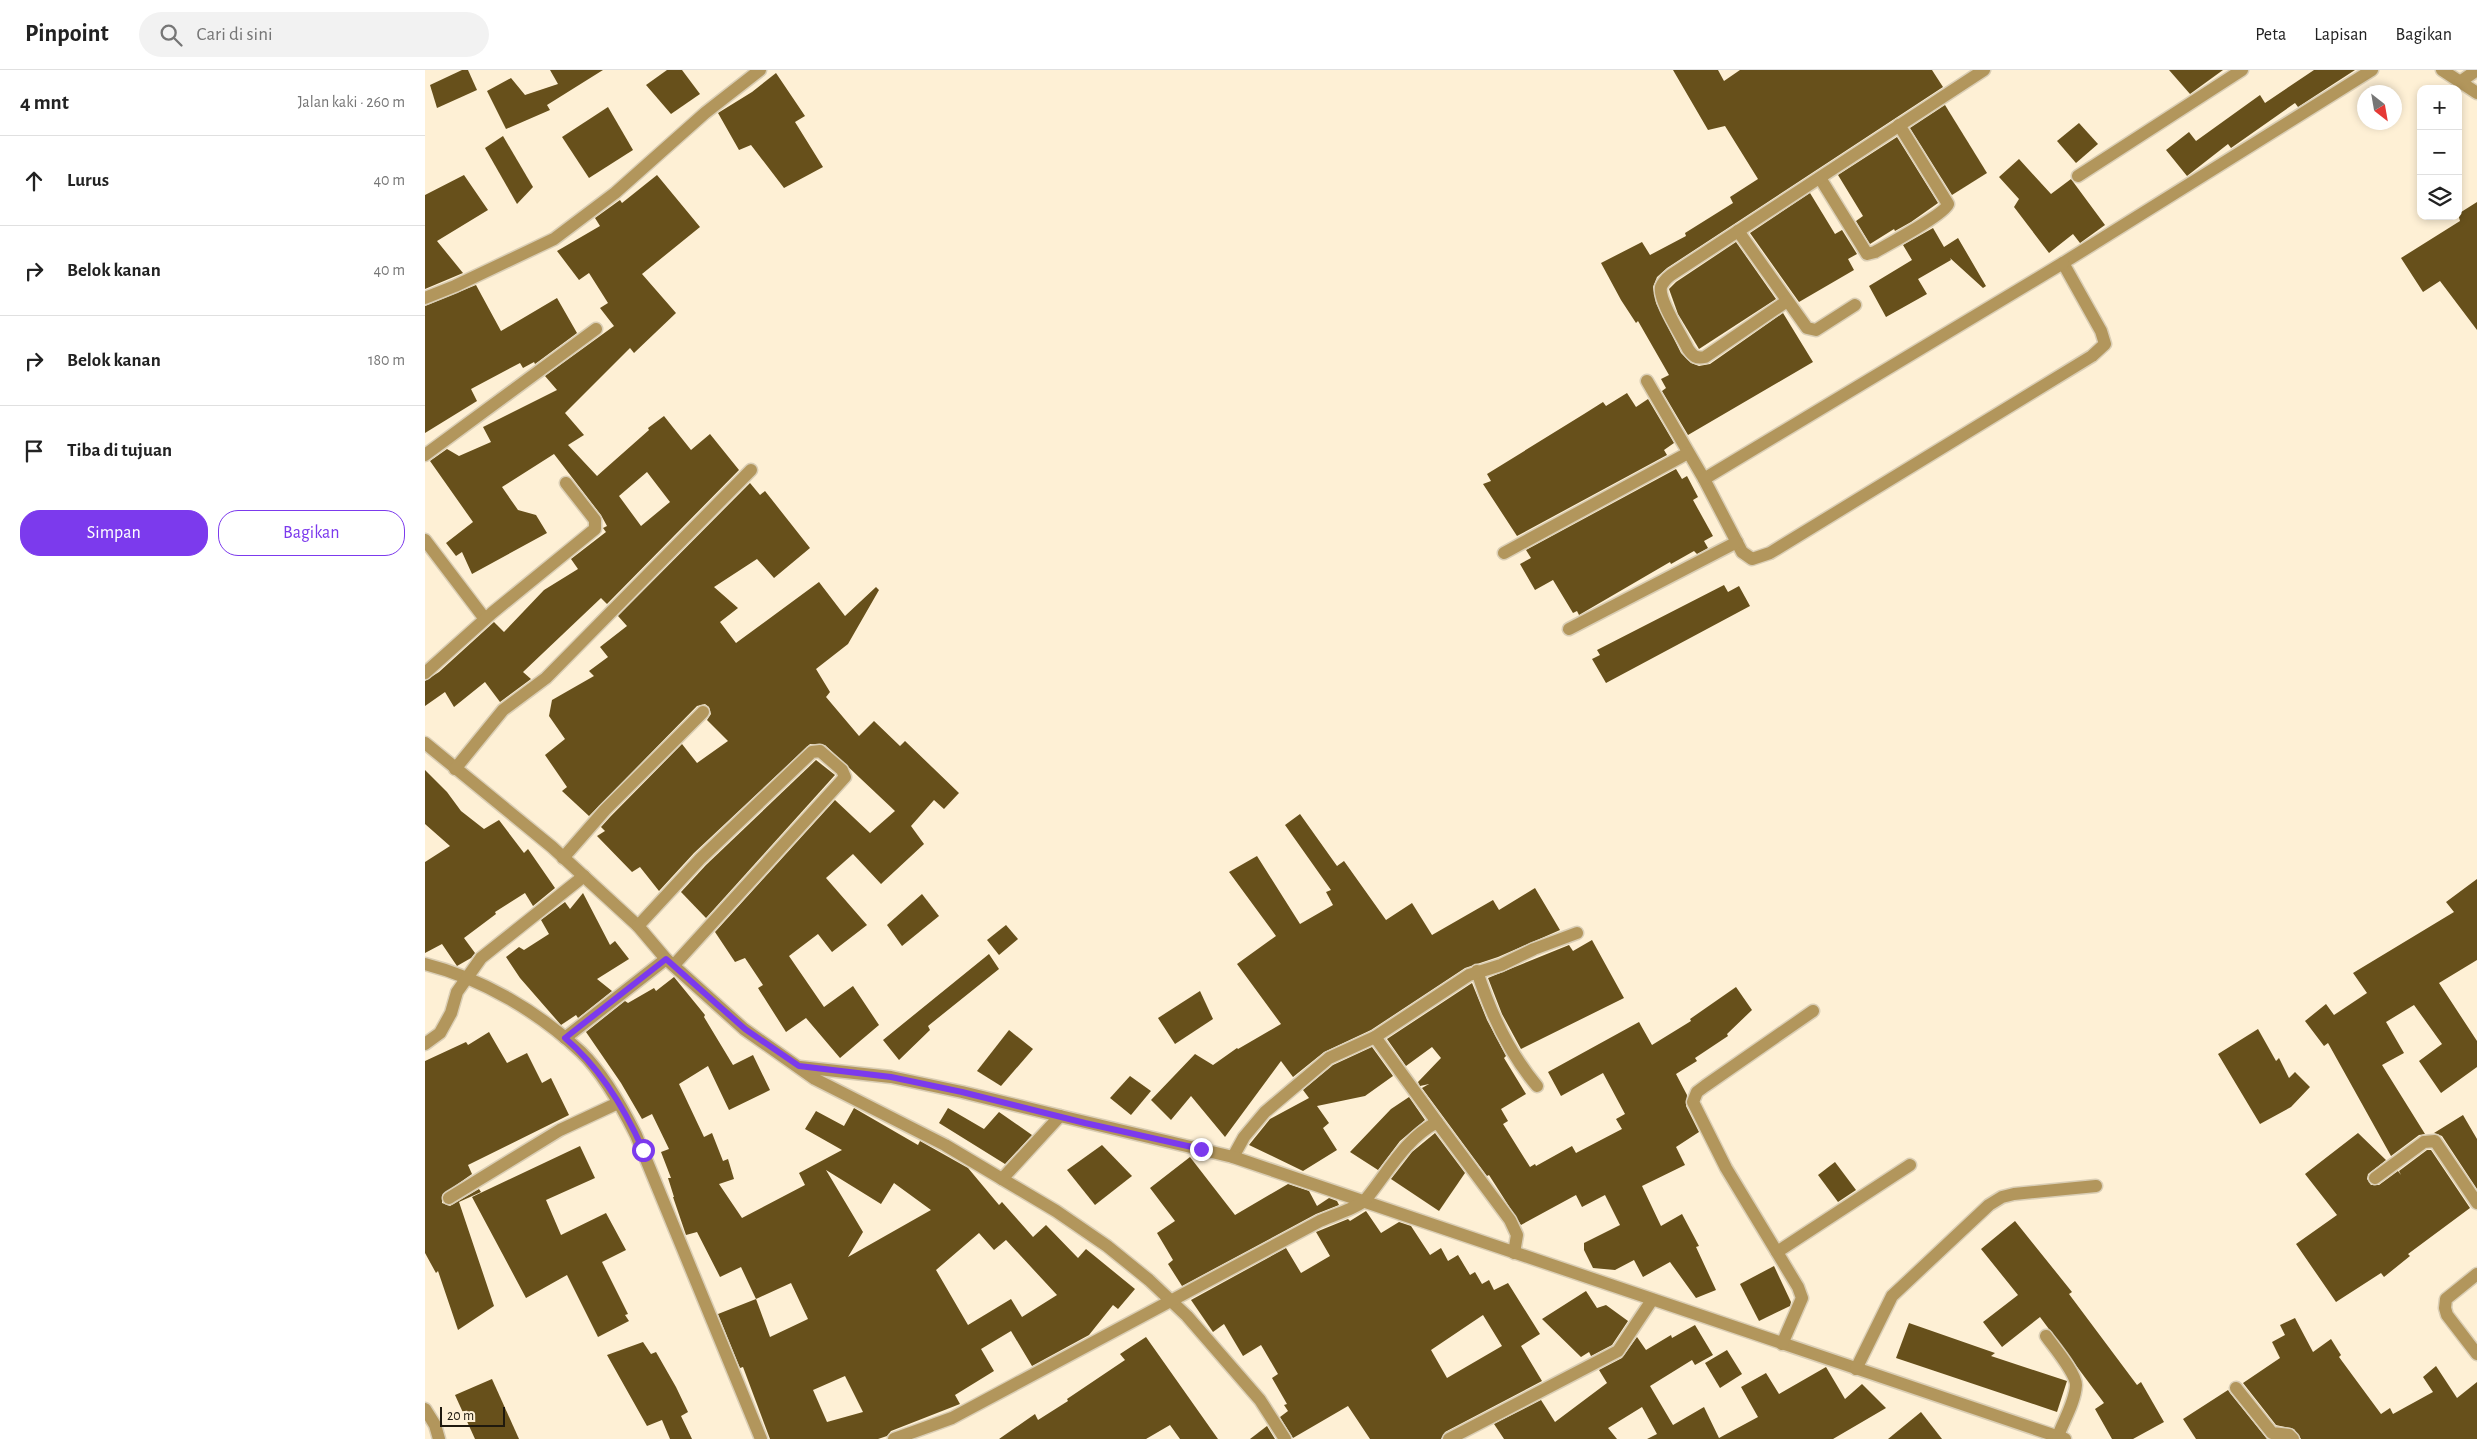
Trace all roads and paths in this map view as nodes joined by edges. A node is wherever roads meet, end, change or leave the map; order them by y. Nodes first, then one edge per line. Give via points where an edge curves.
1 (760, 70) edge
2 (1984, 70) edge
3 (2242, 70) edge
4 (2372, 70) edge
5 (2442, 70) edge
6 (2477, 70) edge
7 (2460, 82) junction
8 (2477, 93) edge
9 (1899, 126) junction
10 (2078, 176) dead end
11 (1819, 178) junction
12 (1739, 230) junction
13 (2063, 263) junction
14 (425, 298) edge
15 (1787, 301) junction
16 (1855, 305) dead end
17 (596, 329) dead end
18 (1647, 381) dead end
19 (1688, 453) junction
20 (425, 455) edge
21 (751, 470) dead end
22 (1704, 480) junction
23 (566, 483) dead end
24 (425, 540) edge
25 (1737, 542) junction
26 (1504, 553) dead end
27 (485, 619) junction
28 (1569, 629) dead end
29 (425, 673) edge
30 (703, 712) dead end
31 (425, 743) edge
32 (459, 764) junction
33 (567, 853) junction
34 (584, 876) junction
35 (642, 922) junction
36 (1577, 933) dead end
37 (670, 962) junction
38 (425, 964) edge
39 (1477, 971) junction
40 (465, 978) junction
41 (1813, 1011) dead end
42 (1375, 1036) junction
43 (565, 1038) junction
44 (425, 1044) edge
45 (799, 1066) junction
46 (1537, 1086) dead end
47 (614, 1105) junction
48 (1060, 1116) junction
49 (1437, 1122) junction
50 (1239, 1147) junction
51 (1910, 1165) dead end
52 (2375, 1178) dead end
53 (1002, 1179) junction
54 (2096, 1186) dead end
55 (1368, 1196) junction
56 (449, 1198) dead end
57 (2477, 1203) edge
58 (1515, 1245) junction
59 (1777, 1252) junction
60 (2477, 1274) edge
61 (1652, 1300) junction
62 (1171, 1301) junction
63 (2046, 1336) dead end
64 (1785, 1338) junction
65 (2477, 1354) edge
66 (1860, 1360) junction
67 (2235, 1388) dead end
68 (425, 1409) edge
69 (2061, 1434) edge
70 (439, 1439) edge
71 (761, 1439) edge
72 (893, 1439) edge
73 (1285, 1439) edge
74 (1449, 1439) edge
75 (2293, 1439) edge

1 - 14 street via 705,113 615,193 554,239
2 - 9 street
3 - 10 street
4 - 13 street
5 - 7 street
6 - 7 street
7 - 8 street
9 - 11 street
9 - 11 street via 1948,204 1947,208 1867,254
11 - 12 street
12 - 15 street
12 - 15 street via 1671,275 1661,288 1662,298 1688,349 1694,356 1705,357
13 - 22 street
13 - 25 street via 2101,331 2105,344 2092,356 1770,553 1752,559 1742,552
15 - 16 street via 1812,331
17 - 20 street
18 - 19 street
19 - 22 street
19 - 26 street
21 - 32 street via 546,678 503,710
22 - 25 street
23 - 27 street via 595,520 595,529
24 - 27 street
25 - 28 street
27 - 29 street
30 - 33 street via 605,810
31 - 32 street
32 - 33 street
33 - 34 street
34 - 35 street
34 - 40 street via 488,951
35 - 37 street
35 - 37 street via 700,859 812,752 820,751 843,770 845,777 688,949
36 - 39 street via 1501,965
37 - 43 street
37 - 45 street via 745,1029
38 - 40 street
39 - 42 street
39 - 46 street via 1511,1051
40 - 43 street via 504,997
40 - 44 street via 440,1033
41 - 59 street via 1697,1092 1693,1102 1726,1168
42 - 49 street
42 - 50 street via 1324,1061 1265,1112
43 - 47 street via 582,1053
45 - 48 street via 891,1077
45 - 53 street via 815,1078 945,1145
47 - 56 street via 560,1130
47 - 71 street via 636,1135
48 - 50 street
48 - 53 street
49 - 55 street via 1406,1145
49 - 58 street via 1510,1220
50 - 55 street
51 - 59 street
52 - 57 street via 2424,1142 2435,1141
53 - 62 street via 1057,1211 1107,1246
54 - 66 street via 2014,1194 1989,1205 1892,1296
55 - 58 street
55 - 62 street
58 - 61 street
59 - 64 street via 1799,1287 1802,1298
60 - 65 street via 2446,1300 2445,1308
61 - 64 street
61 - 74 street via 1618,1351
62 - 72 street via 952,1418
62 - 73 street via 1261,1400
63 - 69 street via 2076,1384
64 - 66 street
66 - 69 street
67 - 75 street via 2272,1433 2289,1435
68 - 70 street

